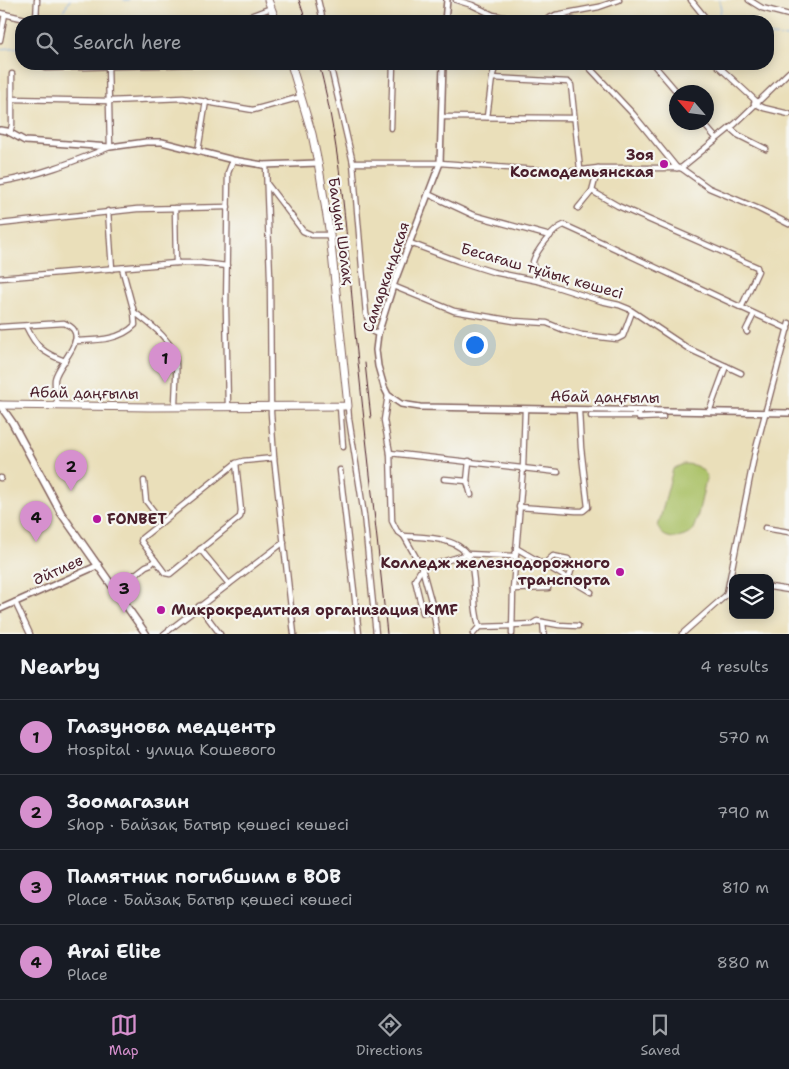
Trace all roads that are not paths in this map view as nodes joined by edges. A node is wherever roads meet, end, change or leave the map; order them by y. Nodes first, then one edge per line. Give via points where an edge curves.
1 (37, 0) edge
2 (268, 0) edge
3 (318, 0) edge
4 (447, 0) edge
5 (456, 0) edge
6 (619, 0) edge
7 (691, 0) edge
8 (749, 0) edge
9 (271, 8) junction
10 (3, 14) edge
11 (36, 15) edge
12 (253, 15) edge
13 (274, 15) edge
14 (322, 15) edge
15 (446, 15) edge
16 (493, 15) edge
17 (556, 15) edge
18 (703, 15) edge
19 (789, 15) edge
20 (0, 40) edge
21 (108, 70) edge
22 (293, 70) edge
23 (331, 70) edge
24 (393, 70) edge
25 (443, 70) edge
26 (494, 70) edge
27 (592, 70) edge
28 (658, 70) edge
29 (722, 70) edge
30 (789, 72) edge
31 (12, 74) dead end
32 (492, 78) junction
33 (670, 85) edge
34 (301, 97) junction
35 (12, 99) junction
36 (109, 101) junction
37 (206, 101) junction
38 (756, 103) junction
39 (789, 114) edge
40 (442, 117) junction
41 (487, 117) junction
42 (574, 118) junction
43 (391, 128) dead end
44 (730, 128) junction
45 (0, 130) edge
46 (709, 130) edge
47 (10, 133) junction
48 (716, 138) junction
49 (110, 147) junction
50 (766, 149) dead end
51 (198, 151) junction
52 (233, 160) junction
53 (318, 163) junction
54 (354, 163) junction
55 (440, 163) junction
56 (266, 165) junction
57 (598, 168) junction
58 (679, 168) junction
59 (580, 169) junction
60 (0, 182) edge
61 (268, 185) junction
62 (592, 191) junction
63 (428, 194) junction
64 (228, 207) junction
65 (175, 208) junction
66 (578, 208) dead end
67 (108, 212) junction
68 (0, 224) edge
69 (789, 224) edge
70 (330, 234) junction
71 (550, 236) junction
72 (410, 243) junction
73 (176, 263) junction
74 (227, 266) junction
75 (122, 268) junction
76 (112, 269) junction
77 (0, 278) edge
78 (538, 281) junction
79 (393, 286) junction
80 (741, 308) junction
81 (134, 312) junction
82 (632, 312) junction
83 (754, 314) junction
84 (26, 326) junction
85 (788, 326) edge
86 (0, 327) edge
87 (747, 332) dead end
88 (378, 334) junction
89 (75, 341) junction
90 (65, 361) junction
91 (726, 366) junction
92 (741, 373) dead end
93 (388, 395) junction
94 (0, 405) edge
95 (58, 406) junction
96 (228, 406) junction
97 (271, 406) junction
98 (340, 406) junction
99 (348, 406) junction
100 (175, 407) junction
101 (525, 410) junction
102 (579, 410) junction
103 (709, 412) junction
104 (765, 413) junction
105 (789, 413) edge
106 (639, 414) junction
107 (591, 416) dead end
108 (663, 418) dead end
109 (343, 447) dead end
110 (390, 453) junction
111 (274, 458) junction
112 (469, 461) junction
113 (236, 463) junction
114 (523, 467) junction
115 (340, 470) dead end
116 (558, 472) dead end
117 (444, 479) dead end
118 (144, 481) dead end
119 (467, 482) junction
120 (471, 495) dead end
121 (519, 507) junction
122 (162, 522) junction
123 (765, 528) dead end
124 (789, 532) edge
125 (404, 536) junction
126 (284, 542) junction
127 (200, 549) junction
128 (516, 550) junction
129 (468, 554) junction
130 (155, 560) junction
131 (544, 564) junction
132 (100, 565) junction
133 (422, 568) junction
134 (568, 579) junction
135 (228, 584) junction
136 (548, 588) dead end
137 (774, 588) edge
138 (512, 589) junction
139 (116, 590) junction
140 (789, 590) edge
141 (591, 592) dead end
142 (727, 593) joint
143 (15, 602) junction
144 (199, 606) junction
145 (0, 609) edge
146 (434, 612) junction
147 (543, 622) junction
148 (512, 626) junction
149 (578, 626) dead end
150 (479, 627) junction
151 (30, 634) edge
152 (146, 634) edge
153 (164, 634) edge
154 (220, 634) edge
155 (294, 634) edge
156 (359, 634) edge
157 (376, 634) edge
158 (437, 634) edge
159 (473, 634) edge
160 (512, 634) edge
161 (544, 634) edge
162 (682, 634) edge

1 - 11 street
2 - 9 main road
3 - 14 street
4 - 15 street
5 - 16 street
6 - 17 street
7 - 18 street
8 - 19 street via 762,8
9 - 12 street
9 - 13 main road
10 - 20 street
21 - 36 street
22 - 34 main road, Балуан Шолақ
23 - 54 street
24 - 43 street
25 - 40 street, Самаркандская
26 - 32 street
27 - 58 street
28 - 33 street
29 - 38 street
30 - 38 street
31 - 35 street
32 - 41 street
32 - 42 street via 568,82 572,85
34 - 37 street via 253,110
34 - 53 main road, Балуан Шолақ
35 - 36 street
35 - 47 street
36 - 37 street via 183,98
36 - 49 street
37 - 51 street
38 - 39 street
38 - 44 street
40 - 41 street
40 - 55 street, Самаркандская
41 - 42 street
42 - 59 street
44 - 48 street
44 - 50 street
45 - 47 street
46 - 48 street
47 - 49 street via 25,141
48 - 58 street
49 - 51 street via 162,142
49 - 60 street via 82,159
51 - 52 street
52 - 56 street
52 - 64 street via 228,173
53 - 56 street
53 - 70 main road, Балуан Шолақ
54 - 55 street
54 - 88 street via 366,314 373,332
55 - 59 street via 567,172
55 - 63 street, Самаркандская
56 - 61 street
57 - 58 street
57 - 59 street
57 - 62 street
58 - 69 street via 708,188
61 - 70 street via 303,231 312,235
61 - 97 street
62 - 66 street
62 - 80 street via 618,206 757,267
63 - 71 street via 473,215
63 - 72 street, Самаркандская
64 - 65 street
64 - 74 street
65 - 67 street
65 - 73 street
67 - 68 street
67 - 76 street
70 - 99 main road, Балуан Шолақ
71 - 78 street via 533,262
71 - 80 street via 564,225
72 - 78 street, Бесағаш тұйық көшесі via 493,272
72 - 79 street, Самаркандская
73 - 74 street
73 - 75 street
74 - 96 street
75 - 76 street
75 - 81 street
76 - 77 street
78 - 82 street, Бесағаш тұйық көшесі via 619,304
79 - 82 street via 454,311 548,323 601,338 623,336
79 - 88 street, Самаркандская
80 - 83 street
81 - 89 street via 135,325 107,340
81 - 100 street via 172,348 176,361
82 - 91 street, Бесағаш тұйық көшесі via 689,349
83 - 85 street
83 - 87 street
84 - 86 street
84 - 89 street via 64,323 74,330
84 - 90 street via 30,336 46,354
85 - 104 street
88 - 93 street, Самаркандская via 378,366
89 - 90 street
90 - 95 street via 55,378
91 - 92 street, Бесағаш тұйық көшесі
91 - 103 street
93 - 101 street, Абай даңғылы via 401,404 420,408
93 - 110 street via 384,420
94 - 95 main road, Абай даңғылы
94 - 132 main road via 61,513
95 - 100 main road, Абай даңғылы
96 - 97 main road, Абай даңғылы
96 - 100 main road, Абай даңғылы
97 - 98 main road, Абай даңғылы
97 - 111 street
98 - 99 main road, Абай даңғылы
98 - 109 street
99 - 157 street via 364,515
101 - 102 street, Абай даңғылы
101 - 114 street
102 - 106 street, Абай даңғылы
102 - 121 street via 588,507 583,511
103 - 104 street, Абай даңғылы
103 - 106 street, Абай даңғылы
104 - 105 street, Абай даңғылы
104 - 142 street
106 - 107 street
106 - 108 street via 639,418
110 - 112 street
110 - 125 street via 392,521
111 - 113 street
111 - 126 street
112 - 114 street
112 - 119 street
113 - 122 street
113 - 127 street via 241,514
114 - 116 street
114 - 121 street
115 - 156 street
117 - 119 street
118 - 122 street via 146,501
119 - 120 street
121 - 128 street
122 - 130 street via 141,542
123 - 124 street
125 - 129 street via 446,540
125 - 133 street
126 - 135 street
126 - 155 street
127 - 130 street via 169,574
127 - 135 street
128 - 129 street via 513,556
128 - 131 street
128 - 138 street
129 - 133 street
129 - 150 street via 475,576
130 - 139 street
131 - 134 street
131 - 134 street via 553,556 568,559 572,564
132 - 139 main road
132 - 143 street, Әйтиев
133 - 146 street
133 - 146 street via 416,580 423,613
134 - 141 street
135 - 144 street
136 - 138 street
137 - 140 street
138 - 148 street
139 - 152 main road
142 - 162 street
143 - 145 street, Әйтиев
143 - 151 street
144 - 153 street
144 - 154 street
146 - 158 street
147 - 148 street
147 - 149 street
147 - 161 street
148 - 150 street
148 - 160 street
150 - 159 street

